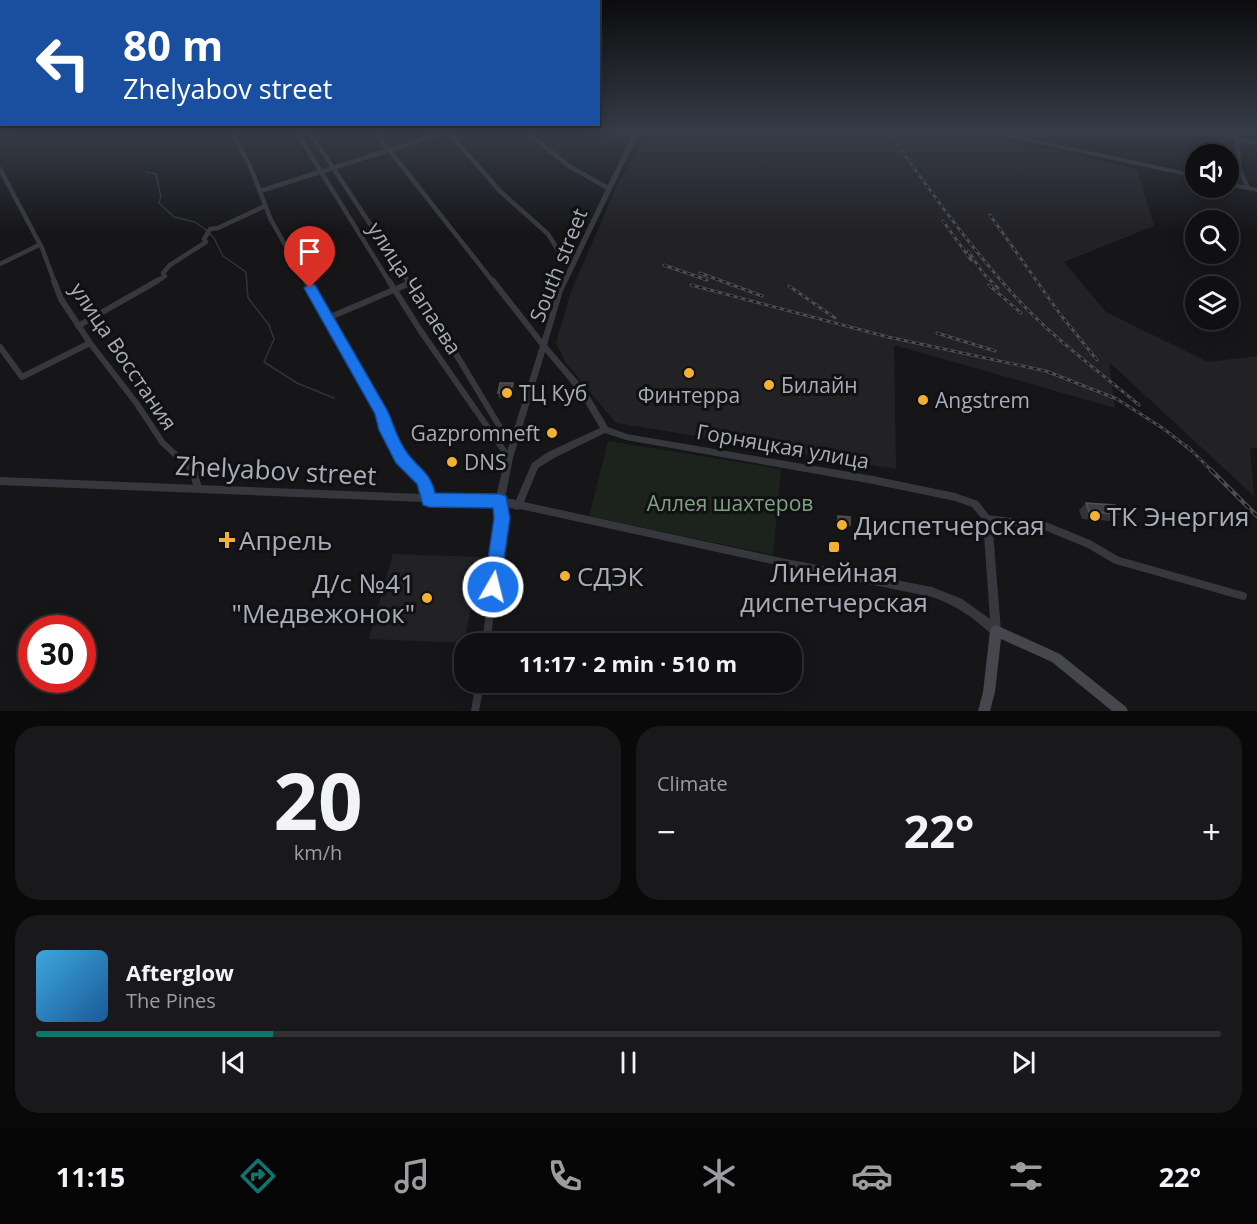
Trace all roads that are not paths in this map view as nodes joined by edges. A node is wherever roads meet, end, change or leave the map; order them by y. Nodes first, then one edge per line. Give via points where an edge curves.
1 (248, 166) edge
2 (318, 166) edge
3 (339, 166) edge
4 (403, 166) edge
5 (479, 166) edge
6 (569, 166) edge
7 (619, 166) edge
8 (1155, 166) edge
9 (1240, 166) edge
10 (333, 168) junction
11 (0, 169) edge
12 (321, 171) junction
13 (1185, 173) edge
14 (1239, 186) edge
15 (608, 188) junction
16 (1248, 188) junction
17 (1257, 190) edge
18 (260, 191) junction
19 (265, 206) junction
20 (39, 245) junction
21 (0, 264) edge
22 (572, 264) junction
23 (410, 284) junction
24 (395, 290) junction
25 (328, 318) junction
26 (78, 326) junction
27 (90, 343) junction
28 (543, 345) junction
29 (0, 347) edge
30 (605, 429) junction
31 (516, 435) junction
32 (509, 458) junction
33 (0, 481) edge
34 (198, 488) junction
35 (429, 500) junction
36 (500, 501) junction
37 (518, 506) junction
38 (987, 519) junction
39 (1243, 596) dead end
40 (996, 631) junction
41 (487, 633) edge
42 (478, 693) edge
43 (476, 711) edge
44 (984, 711) edge
45 (1122, 711) edge

1 - 18 street
2 - 12 street, улица Чапаева
3 - 10 street
4 - 28 street
5 - 22 street via 548,234
6 - 15 street
7 - 15 street, South street
8 - 13 street
9 - 16 street
10 - 12 street
10 - 23 street, улица Чапаева
11 - 20 street, улица Восстания
12 - 18 street
12 - 24 street, улица Чапаева
14 - 16 street
15 - 22 street, South street
16 - 17 street
18 - 19 street
19 - 25 street
19 - 26 street via 210,229 206,242 170,265 164,275
20 - 21 street
20 - 26 street, улица Восстания via 61,299
22 - 28 street, South street
23 - 24 street
23 - 31 street, улица Чапаева via 501,429
24 - 25 street
24 - 32 street, улица Чапаева
25 - 35 street via 402,458 424,480
26 - 27 street, улица Восстания
27 - 29 street via 22,377
27 - 34 street, улица Восстания via 162,442 195,471
28 - 30 street via 583,393
28 - 31 street, South street
30 - 37 street via 535,466
30 - 38 street, Горняцкая улица via 626,437 955,497 975,504
31 - 32 street, South street
32 - 36 street, South street
33 - 34 street, Zhelyabov street
34 - 35 street, Zhelyabov street
35 - 36 street, Zhelyabov street
36 - 37 street, Zhelyabov street
36 - 41 street via 502,518
37 - 40 street, Zhelyabov street via 952,597
38 - 39 street via 1045,526 1116,560
38 - 40 street
40 - 44 main road
40 - 45 main road via 1056,658
42 - 43 street

